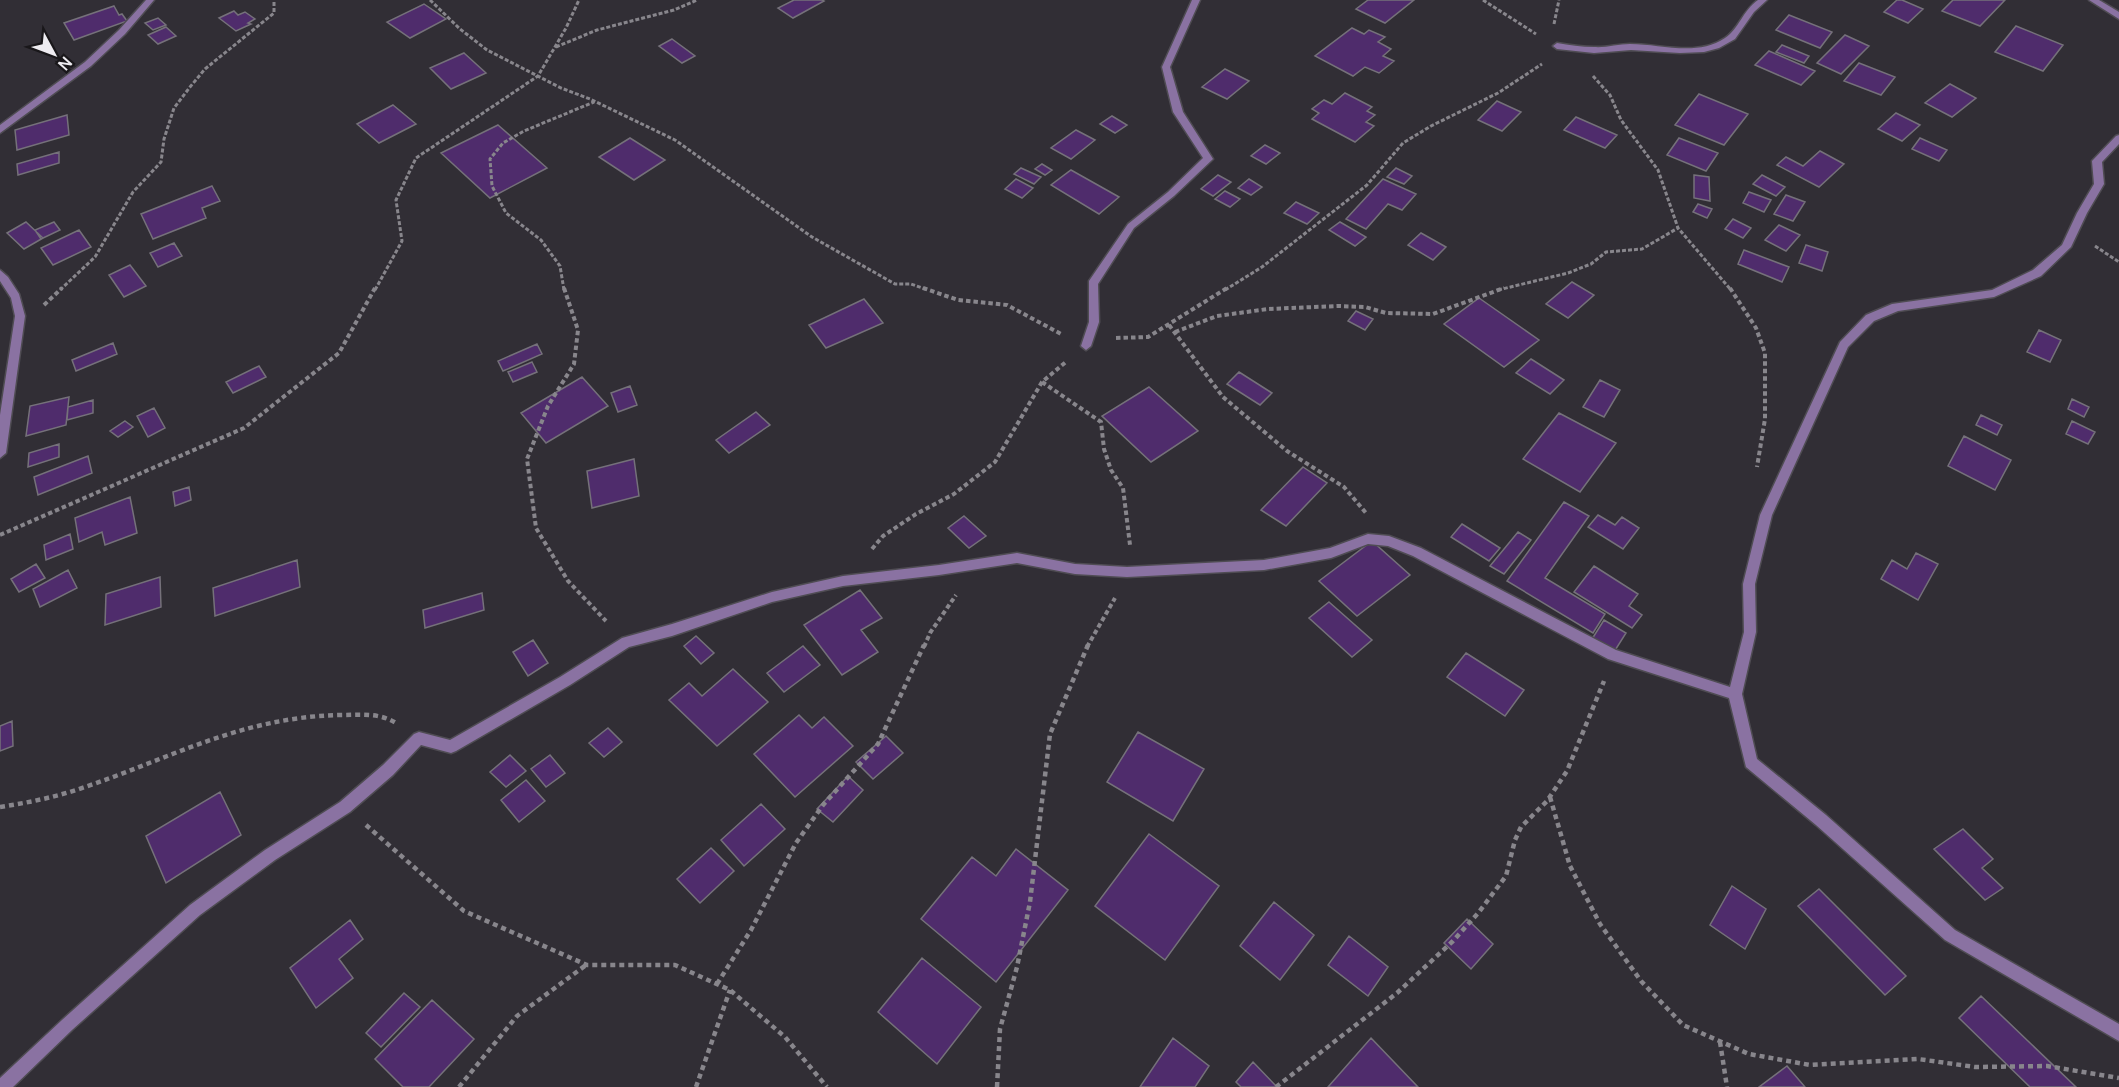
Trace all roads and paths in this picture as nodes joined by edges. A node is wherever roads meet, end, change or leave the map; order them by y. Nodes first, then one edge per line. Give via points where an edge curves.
1 (150, 0) edge
2 (274, 0) edge
3 (430, 0) edge
4 (579, 0) edge
5 (697, 0) edge
6 (1196, 0) edge
7 (1483, 0) edge
8 (1763, 0) edge
9 (2093, 0) edge
10 (2119, 16) edge
11 (1557, 46) junction
12 (555, 47) junction
13 (538, 76) junction
14 (595, 101) junction
15 (0, 130) edge
16 (2119, 138) edge
17 (1678, 228) junction
18 (0, 274) edge
19 (1169, 325) junction
20 (18, 330) junction
21 (1175, 333) junction
22 (1086, 346) junction
23 (1042, 382) junction
24 (0, 453) edge
25 (1766, 515) junction
26 (0, 536) edge
27 (1389, 540) junction
28 (983, 562) junction
29 (1127, 572) junction
30 (843, 581) junction
31 (626, 642) junction
32 (1613, 655) junction
33 (1735, 694) junction
34 (419, 738) junction
35 (1550, 797) junction
36 (0, 807) edge
37 (345, 807) junction
38 (587, 965) junction
39 (717, 984) junction
40 (730, 990) junction
41 (2119, 1033) edge
42 (1719, 1041) junction
43 (2119, 1078) edge
44 (2, 1087) edge
45 (459, 1087) edge
46 (696, 1087) edge
47 (827, 1087) edge
48 (997, 1087) edge
49 (1276, 1087) edge
50 (1727, 1087) edge

1 - 15 street via 87,64
2 - 20 path via 273,13 206,69 174,108 161,162 134,192 95,257
3 - 13 path via 488,50
4 - 12 path
5 - 12 path
6 - 22 street via 1166,67 1178,112 1208,159 1131,226 1093,284 1094,322
7 - 11 path
8 - 11 street via 1752,6 1726,41 1699,51
9 - 10 street
11 - 17 path via 1582,63 1610,95 1622,120 1658,170
11 - 19 path via 1539,68 1403,143 1367,185 1320,223 1262,267
12 - 13 path
13 - 14 path
13 - 26 path via 416,158 396,200 402,241 339,353 244,428
14 - 22 path via 675,140 812,237 895,284 911,284 958,300 1007,305
14 - 31 path via 524,131 503,143 490,159 492,186 507,213 541,240 560,266 565,296 578,330 574,364 548,406 527,459 536,528 568,581
16 - 25 street via 2097,161 2099,184 2066,247 2037,273 1994,293 1896,307 1870,318 1844,345
17 - 21 path via 1642,249 1606,252 1591,264 1568,273 1493,291 1433,314 1338,306 1268,309 1217,316
17 - 25 path via 1728,286 1756,328 1765,353 1764,419 1756,462
18 - 20 street via 18,301
19 - 21 path
19 - 22 path via 1148,337 1113,338
20 - 24 street
21 - 27 path via 1223,397 1287,450 1344,487
22 - 23 path
23 - 29 path via 1101,422 1104,449 1125,497 1130,541
23 - 30 path via 995,462 954,494 883,536
25 - 33 street via 1749,584 1750,632
27 - 29 street via 1368,539 1331,553 1264,565
27 - 32 street
28 - 29 street via 1017,558 1075,569
28 - 30 street
28 - 39 path via 930,633 878,744 823,805 796,843 751,930
29 - 48 path via 1075,672 1050,734 1030,902 1000,1029
30 - 31 street via 772,597
31 - 34 street via 451,747
32 - 33 street
32 - 35 path via 1583,739
33 - 41 street via 1751,763 1950,935
34 - 36 path via 383,714 317,715 257,725 200,742 80,790 30,804
34 - 37 street
35 - 42 path via 1569,866 1600,924 1641,981 1683,1025
35 - 49 path via 1521,826 1512,844 1505,880 1427,969
37 - 38 path via 464,911
37 - 44 street via 195,910
38 - 39 path via 675,965
38 - 45 path via 517,1016
39 - 40 path
40 - 46 path
40 - 47 path via 785,1037
42 - 43 path via 1749,1054 1810,1065 1918,1059 1975,1066 2047,1066
42 - 50 path

